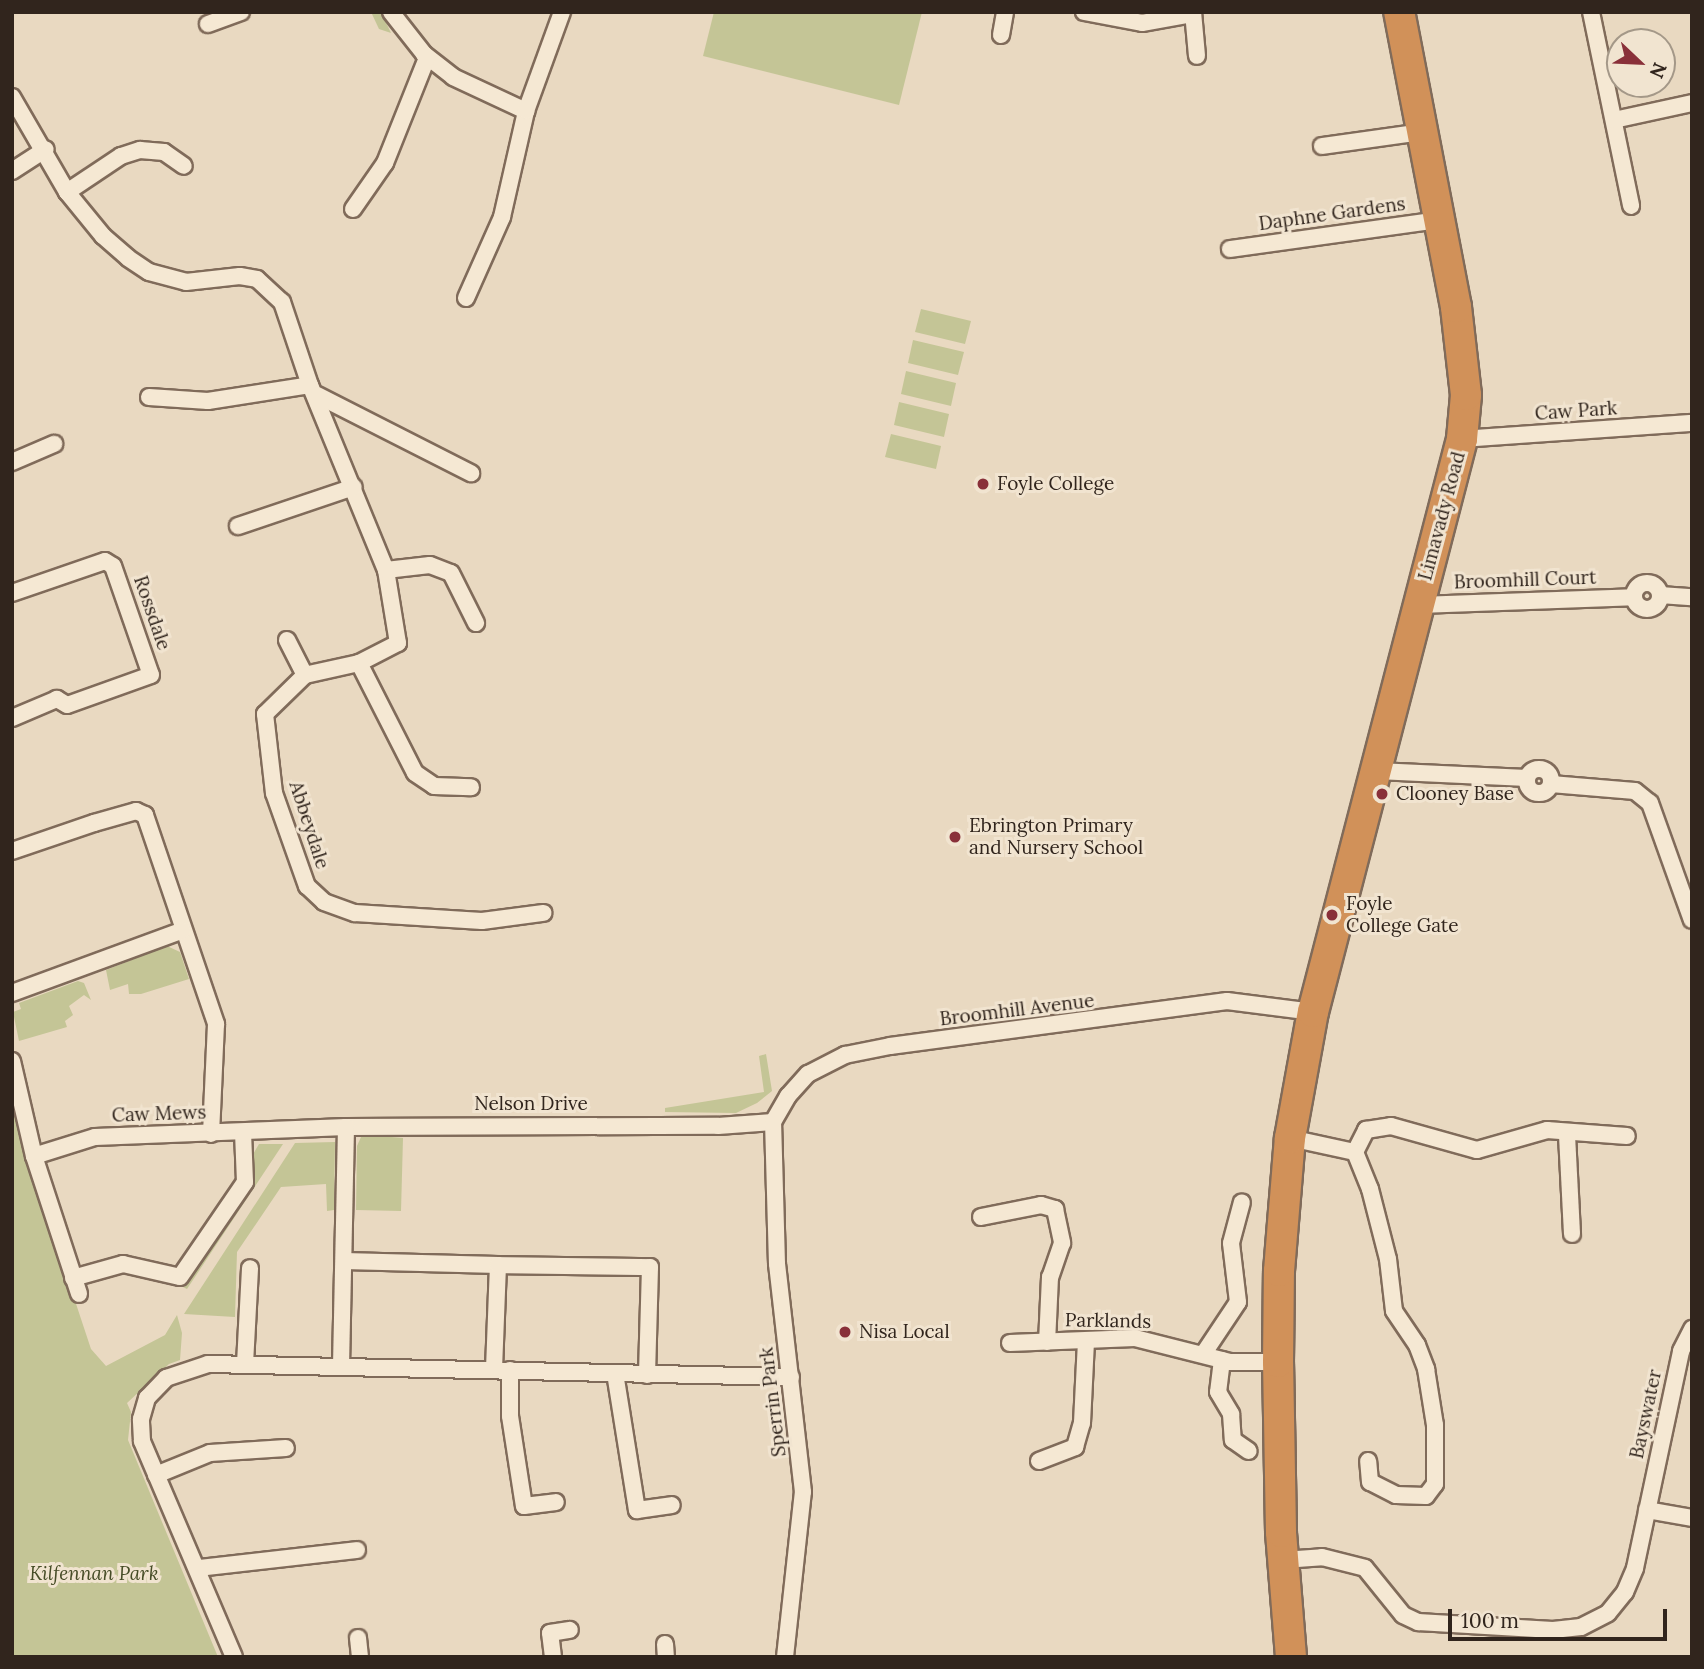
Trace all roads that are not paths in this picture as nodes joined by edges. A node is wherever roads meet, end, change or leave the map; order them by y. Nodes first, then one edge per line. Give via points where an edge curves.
1 (241, 12) edge
2 (411, 12) edge
3 (562, 12) edge
4 (1005, 12) edge
5 (1399, 12) edge
6 (1591, 12) edge
7 (1094, 13) edge
8 (1193, 13) edge
9 (394, 18) edge
10 (208, 24) dead end
11 (1001, 34) dead end
12 (424, 54) junction
13 (1197, 56) dead end
14 (12, 97) edge
15 (1692, 103) edge
16 (526, 111) junction
17 (1614, 120) junction
18 (1422, 132) junction
19 (1322, 146) dead end
20 (46, 149) junction
21 (184, 166) dead end
22 (12, 171) edge
23 (68, 192) junction
24 (1630, 206) dead end
25 (353, 209) dead end
26 (1439, 220) junction
27 (1230, 249) dead end
28 (466, 298) dead end
29 (314, 390) junction
30 (149, 397) dead end
31 (1692, 423) edge
32 (1462, 439) junction
33 (54, 444) dead end
34 (12, 462) edge
35 (471, 473) dead end
36 (354, 487) junction
37 (238, 526) dead end
38 (386, 569) junction
39 (12, 593) edge
40 (1692, 597) edge
41 (1419, 605) junction
42 (476, 624) dead end
43 (287, 640) dead end
44 (359, 663) junction
45 (304, 675) junction
46 (12, 718) edge
47 (1377, 771) junction
48 (471, 787) dead end
49 (12, 851) edge
50 (543, 913) dead end
51 (1692, 920) edge
52 (183, 930) junction
53 (12, 993) edge
54 (1313, 1012) junction
55 (12, 1060) edge
56 (773, 1122) junction
57 (346, 1127) junction
58 (289, 1132) joint
59 (211, 1133) junction
60 (243, 1133) junction
61 (1567, 1135) junction
62 (1627, 1136) dead end
63 (1290, 1138) junction
64 (1355, 1152) junction
65 (34, 1156) junction
66 (1242, 1202) dead end
67 (981, 1217) dead end
68 (1572, 1234) dead end
69 (344, 1261) junction
70 (498, 1265) junction
71 (250, 1268) dead end
72 (1692, 1329) edge
73 (1086, 1341) junction
74 (1048, 1342) junction
75 (1010, 1343) dead end
76 (1204, 1353) junction
77 (1222, 1360) junction
78 (1278, 1362) junction
79 (245, 1364) junction
80 (341, 1366) junction
81 (502, 1369) junction
82 (615, 1373) junction
83 (647, 1375) junction
84 (791, 1377) junction
85 (286, 1448) dead end
86 (1249, 1451) dead end
87 (1039, 1461) dead end
88 (1368, 1461) dead end
89 (156, 1475) junction
90 (556, 1502) dead end
91 (673, 1505) dead end
92 (1647, 1510) junction
93 (1692, 1518) edge
94 (357, 1550) dead end
95 (1283, 1560) junction
96 (199, 1568) junction
97 (570, 1630) dead end
98 (358, 1638) dead end
99 (234, 1657) edge
100 (360, 1657) edge
101 (553, 1657) edge
102 (785, 1657) edge
103 (1291, 1657) edge

1 - 10 street
2 - 9 street
3 - 16 street
4 - 11 street
5 - 18 highway, Limavady Road
6 - 17 street
7 - 8 street via 1143,23
8 - 13 street
9 - 12 street
12 - 16 street via 453,77
12 - 25 street via 427,58 385,163
14 - 20 street
15 - 17 street
16 - 28 street via 502,217
17 - 24 street
18 - 19 street
18 - 26 highway, Limavady Road
20 - 22 street
20 - 23 street
21 - 23 street via 164,152 140,150 121,156
23 - 29 street via 103,236 149,272 186,282 240,276 269,286 291,322
26 - 27 street, Daphne Gardens
26 - 32 highway, Limavady Road via 1464,358
29 - 30 street via 208,401
29 - 35 street
29 - 36 street
31 - 32 street, Caw Park
32 - 41 highway, Limavady Road
33 - 34 street
36 - 37 street
36 - 38 street
38 - 42 street via 430,565 451,573
38 - 44 street via 398,643
39 - 46 street, Rossdale via 105,561 113,566 151,675 67,705 57,699
40 - 41 street, Broomhill Court via 1660,596 1658,604 1647,610 1633,597
41 - 47 highway, Limavady Road
43 - 45 street
44 - 45 street
44 - 48 street via 415,773 434,786
45 - 50 street, Abbeydale via 265,714 274,793 307,886 324,902 355,914 482,921
47 - 51 street via 1527,778 1530,790 1538,793 1551,784 1636,791 1650,803
47 - 54 highway, Limavady Road
49 - 52 street via 94,822 142,813
52 - 53 street
52 - 59 street via 216,1024
54 - 56 street, Broomhill Avenue via 1227,1001 845,1055 808,1074
54 - 63 highway, Limavady Road
55 - 65 street
56 - 57 street, Nelson Drive
56 - 84 street, Sperrin Park via 777,1264
57 - 58 street, Nelson Drive
57 - 69 street
58 - 60 street, Caw Mews
59 - 60 street, Caw Mews
59 - 65 street, Caw Mews via 95,1137
60 - 65 street via 245,1182 180,1277 123,1264 76,1286
61 - 62 street
61 - 64 street via 1547,1130 1477,1150 1391,1126 1366,1130
61 - 68 street
63 - 64 street
63 - 78 highway, Limavady Road via 1279,1270
64 - 88 street via 1388,1259 1394,1311 1417,1345 1426,1369 1435,1425 1435,1484 1426,1496 1396,1494 1370,1482
66 - 76 street via 1231,1243 1238,1302
67 - 74 street via 1041,1205 1055,1209 1062,1243 1050,1277
69 - 70 street
69 - 80 street
70 - 81 street
70 - 83 street via 650,1267
71 - 79 street
72 - 92 street, Bayswater via 1681,1351
73 - 74 street, Parklands
73 - 76 street, Parklands via 1135,1338
73 - 87 street via 1082,1423 1074,1447
74 - 75 street, Parklands
76 - 77 street, Parklands
77 - 78 street, Parklands
77 - 86 street via 1218,1392 1231,1414 1233,1440
78 - 95 highway, Limavady Road
79 - 80 street
79 - 89 street via 208,1364 175,1374 156,1386 141,1419 142,1441
80 - 81 street
81 - 82 street
81 - 90 street via 524,1506
82 - 83 street
82 - 91 street via 637,1510
83 - 84 street
84 - 102 street, Sperrin Park via 800,1448 802,1520
85 - 89 street via 210,1453
89 - 96 street
92 - 93 street
92 - 95 street, Bayswater via 1625,1592 1608,1613 1581,1627 1553,1630 1418,1622 1403,1615 1365,1568 1322,1558
94 - 96 street
95 - 103 highway, Limavady Road
96 - 99 street
97 - 101 street via 550,1633
98 - 100 street

